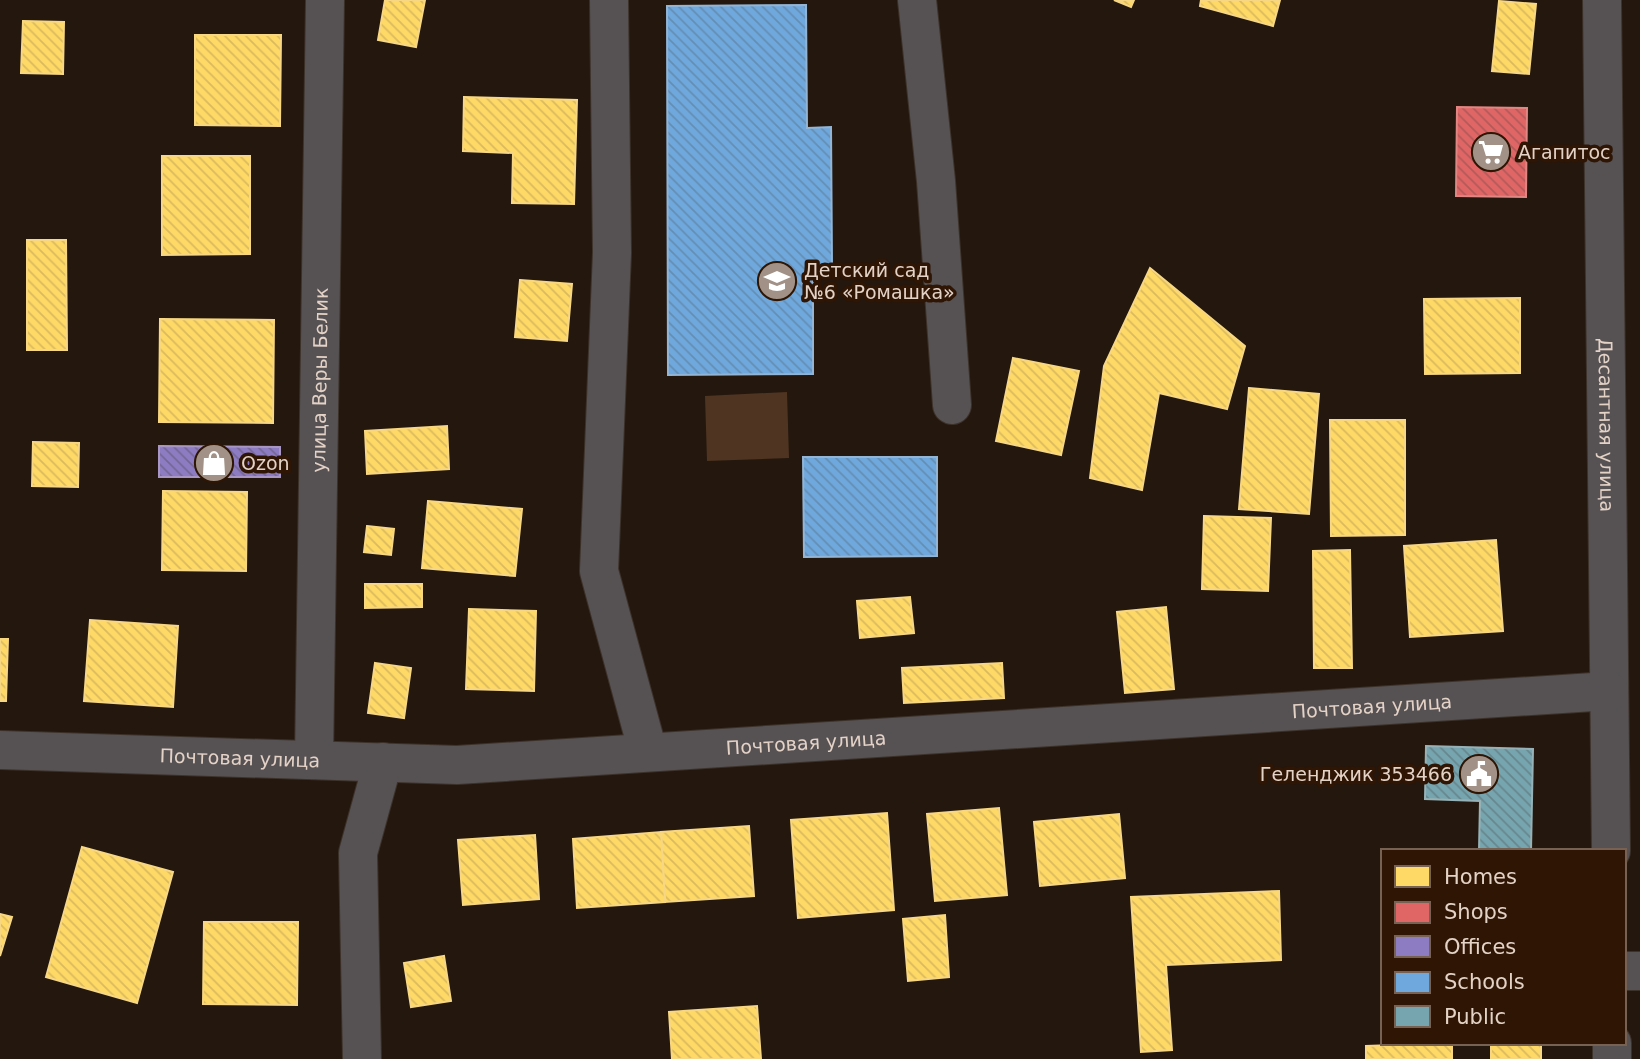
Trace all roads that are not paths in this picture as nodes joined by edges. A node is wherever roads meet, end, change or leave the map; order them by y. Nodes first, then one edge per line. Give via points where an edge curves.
1 (325, 0) edge
2 (609, 0) edge
3 (917, 0) edge
4 (1602, 0) edge
5 (952, 405) dead end
6 (1609, 691) junction
7 (0, 750) edge
8 (648, 752) junction
9 (314, 760) junction
10 (383, 762) junction
11 (1611, 849) edge
12 (362, 1059) edge

1 - 9 street, улица Веры Белик
2 - 8 street via 612,253 599,571
3 - 5 street
4 - 6 street, Десантная улица
6 - 8 street, Почтовая улица
6 - 11 street, Десантная улица
7 - 9 street, Почтовая улица
8 - 10 street, Почтовая улица via 457,765
9 - 10 street, Почтовая улица
10 - 12 street via 358,853

